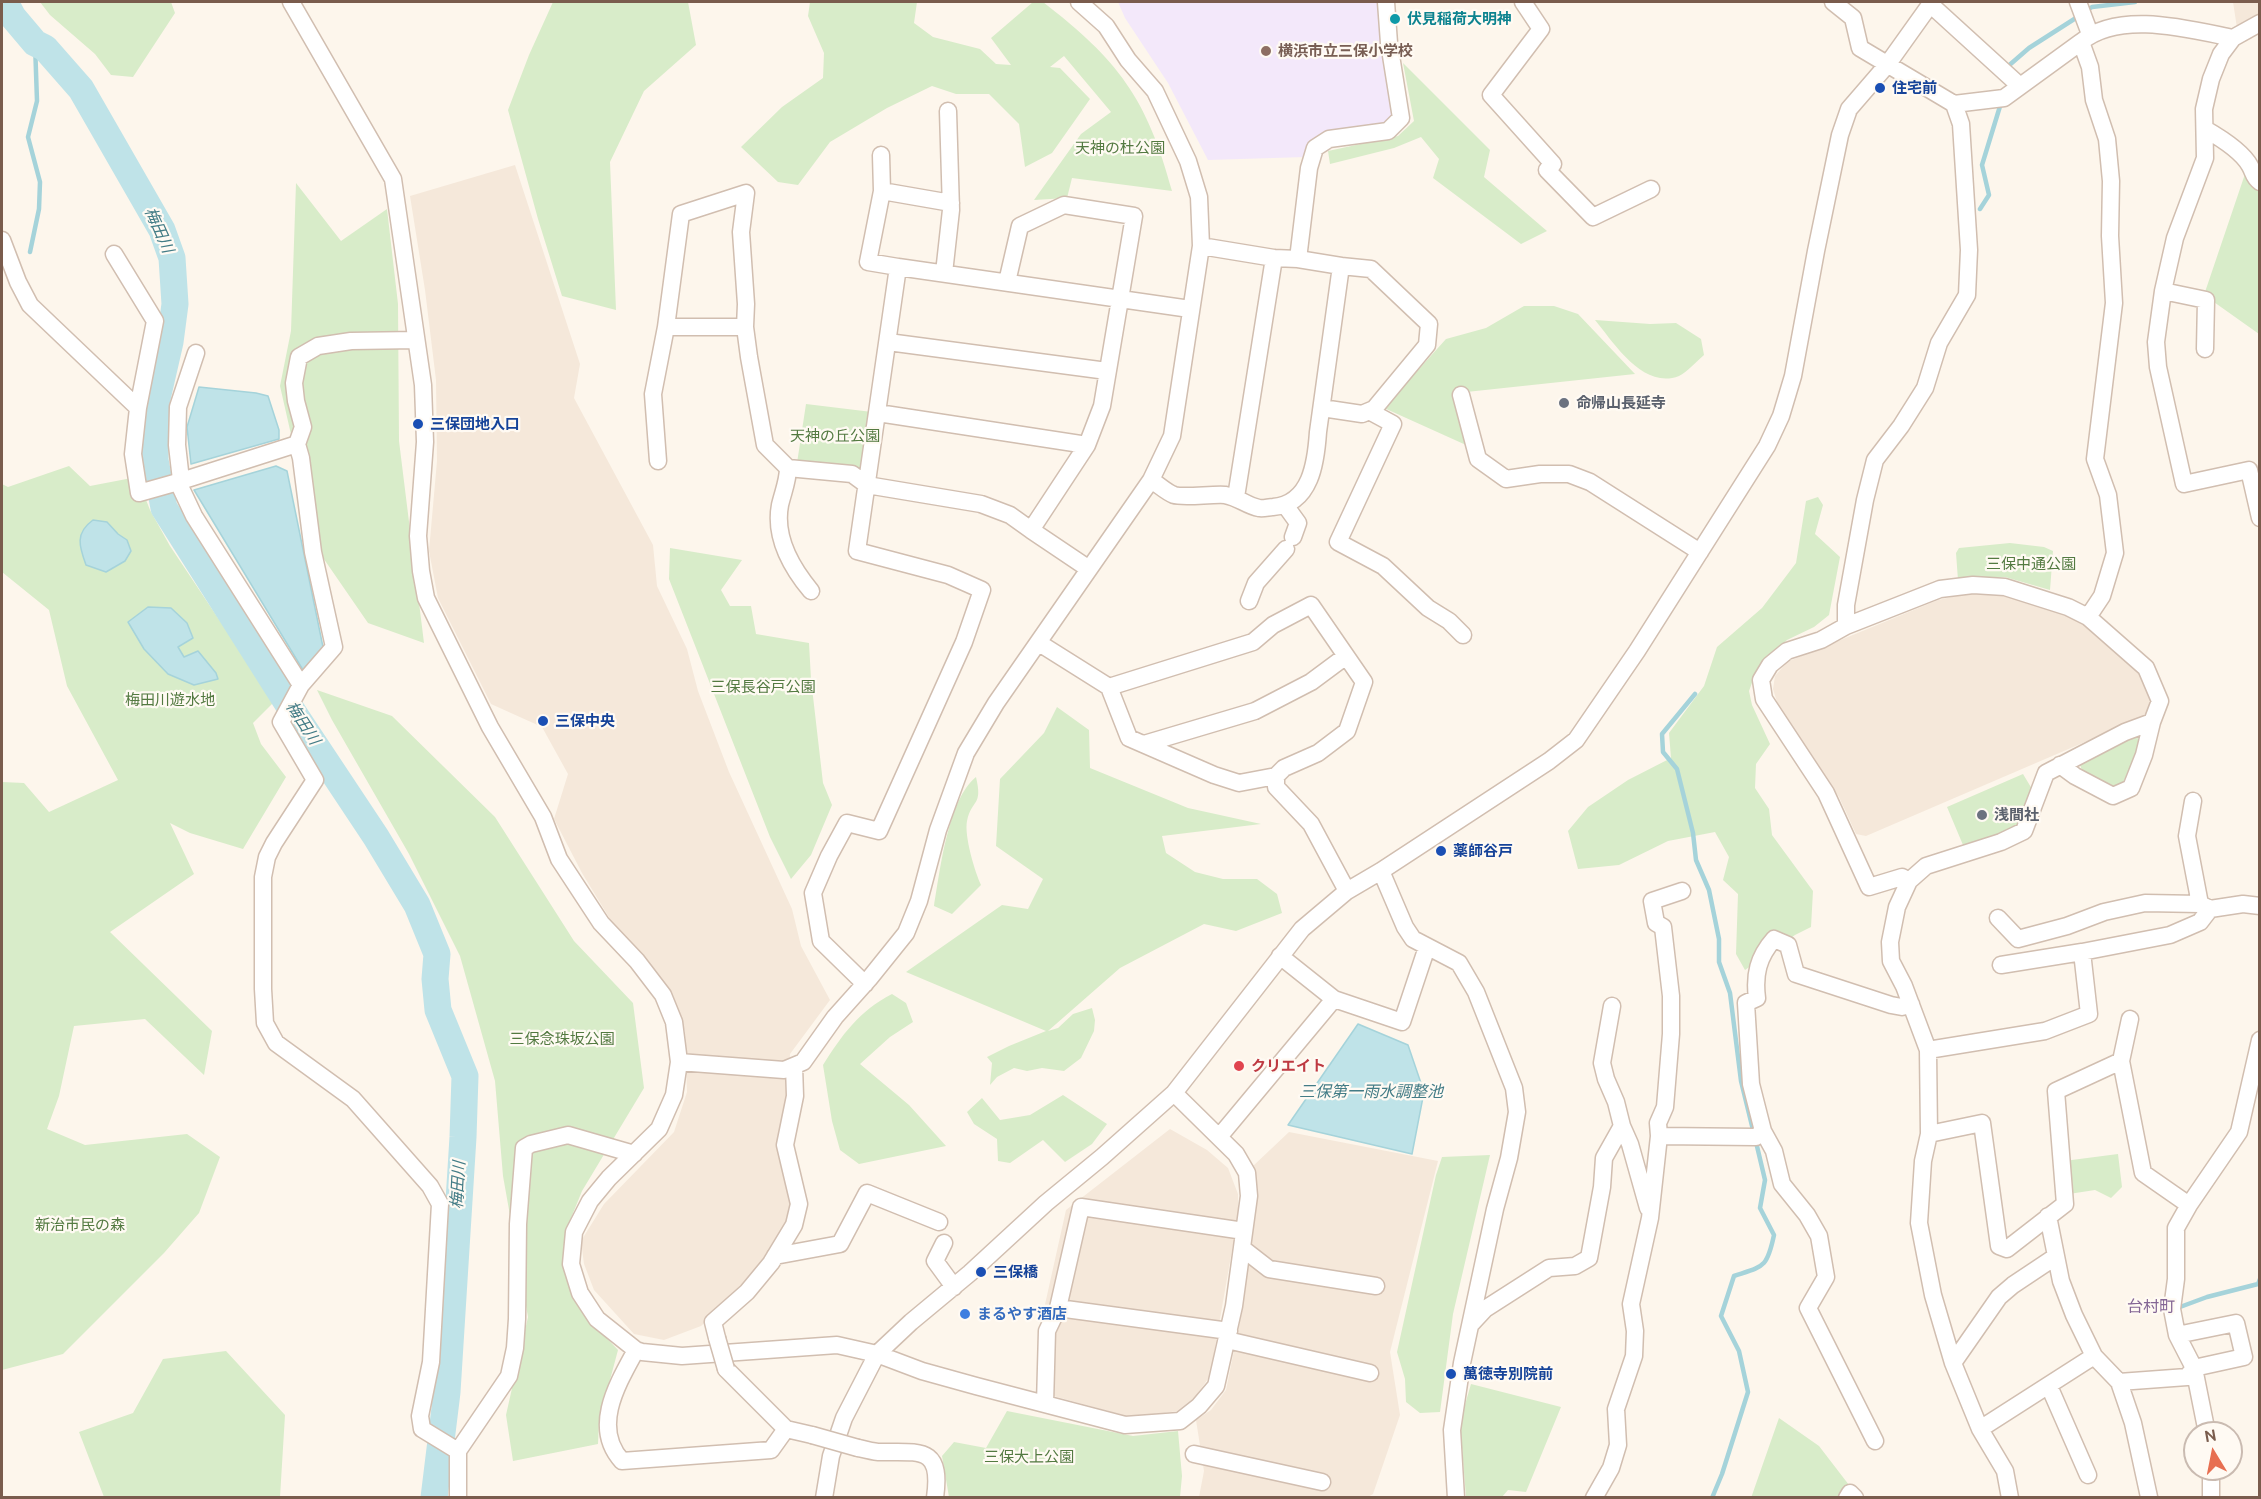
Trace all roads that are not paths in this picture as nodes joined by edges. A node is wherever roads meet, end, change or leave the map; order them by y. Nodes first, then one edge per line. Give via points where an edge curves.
1 (291, 2) edge
2 (1079, 2) edge
3 (1386, 2) edge
4 (1523, 2) edge
5 (1833, 2) edge
6 (2078, 2) edge
7 (1931, 3) edge
8 (2259, 23) edge
9 (2085, 38) junction
10 (2233, 38) junction
11 (1887, 65) junction
12 (2020, 86) junction
13 (1954, 105) junction
14 (948, 111) dead end
15 (2205, 129) junction
16 (881, 155) dead end
17 (2259, 182) edge
18 (1651, 189) dead end
19 (882, 191) junction
20 (951, 203) junction
21 (2, 240) edge
22 (1201, 246) junction
23 (114, 254) dead end
24 (1274, 258) junction
25 (1298, 259) junction
26 (1341, 266) junction
27 (898, 267) junction
28 (944, 273) junction
29 (1007, 282) junction
30 (2163, 291) junction
31 (1118, 300) junction
32 (1190, 309) junction
33 (666, 327) junction
34 (745, 327) junction
35 (417, 340) junction
36 (888, 342) junction
37 (2205, 349) dead end
38 (196, 353) dead end
39 (1107, 371) junction
40 (1461, 395) dead end
41 (138, 408) junction
42 (1322, 408) junction
43 (1369, 411) junction
44 (878, 413) junction
45 (297, 444) junction
46 (1087, 445) junction
47 (658, 461) dead end
48 (788, 468) junction
49 (1151, 480) junction
50 (178, 482) junction
51 (867, 485) junction
52 (1236, 497) junction
53 (1285, 506) junction
54 (2259, 518) edge
55 (1031, 530) junction
56 (1700, 552) junction
57 (1089, 569) junction
58 (811, 591) dead end
59 (1249, 601) dead end
60 (2088, 616) junction
61 (1846, 626) junction
62 (1463, 635) dead end
63 (1039, 643) junction
64 (1346, 656) junction
65 (300, 686) junction
66 (1109, 687) junction
67 (2152, 723) junction
68 (1144, 744) junction
69 (2060, 765) junction
70 (1276, 776) junction
71 (2193, 801) dead end
72 (1381, 872) junction
73 (1909, 881) junction
74 (1347, 891) junction
75 (1682, 891) dead end
76 (2259, 906) edge
77 (2205, 907) junction
78 (1998, 918) dead end
79 (1427, 947) junction
80 (2082, 952) junction
81 (1280, 956) junction
82 (2001, 965) dead end
83 (865, 984) junction
84 (1334, 999) junction
85 (1911, 1004) junction
86 (1612, 1006) dead end
87 (2130, 1019) dead end
88 (2259, 1040) edge
89 (1928, 1050) junction
90 (2121, 1061) junction
91 (679, 1062) junction
92 (794, 1066) junction
93 (1174, 1093) junction
94 (1622, 1126) junction
95 (1763, 1131) junction
96 (1929, 1134) junction
97 (1659, 1136) junction
98 (1219, 1137) junction
99 (634, 1154) junction
100 (2189, 1205) junction
101 (2048, 1216) junction
102 (1650, 1218) junction
103 (939, 1222) dead end
104 (1243, 1239) junction
105 (944, 1243) dead end
106 (775, 1256) junction
107 (2055, 1257) junction
108 (1376, 1286) dead end
109 (954, 1287) junction
110 (1058, 1308) junction
111 (1471, 1324) junction
112 (1228, 1335) junction
113 (2177, 1335) junction
114 (636, 1350) junction
115 (877, 1354) junction
116 (2094, 1356) junction
117 (1953, 1363) junction
118 (2194, 1368) junction
119 (1370, 1373) dead end
120 (2119, 1382) junction
121 (2049, 1386) junction
122 (1045, 1404) junction
123 (2204, 1421) edge
124 (786, 1429) junction
125 (1980, 1429) junction
126 (1875, 1440) dead end
127 (458, 1451) junction
128 (1194, 1454) dead end
129 (2088, 1475) dead end
130 (2211, 1481) edge
131 (1322, 1482) dead end
132 (458, 1497) edge
133 (824, 1497) edge
134 (935, 1497) edge
135 (1456, 1497) edge
136 (1594, 1497) edge
137 (1847, 1497) edge
138 (1855, 1497) edge
139 (2010, 1497) edge
140 (2149, 1497) edge
141 (2211, 1497) edge

1 - 35 street via 393,178
2 - 22 street via 1106,26 1155,91 1171,123 1199,197
3 - 25 street via 1401,118 1388,131 1329,139 1315,148
4 - 18 street via 1541,28 1491,96 1553,164 1547,170 1593,217
5 - 11 street via 1853,18 1860,48
6 - 9 street
7 - 11 street
7 - 12 street
8 - 10 street
9 - 10 street via 2120,25 2141,25 2188,28
9 - 12 street
9 - 60 street via 2094,100 2107,139 2114,303 2095,459 2108,495 2115,553 2102,596
10 - 15 street via 2221,54 2211,80 2204,109
11 - 13 street
11 - 56 street via 1849,109 1840,135 1793,376 1781,416 1767,446
12 - 13 street via 2004,98
13 - 61 street via 1961,124 1969,250 1967,295 1939,343 1925,388 1875,460 1850,582
14 - 20 street
15 - 17 street via 2223,139 2250,164
15 - 30 street via 2205,158 2175,238
16 - 19 street
19 - 20 street
19 - 27 street via 868,262
20 - 28 street
21 - 41 street via 30,305
22 - 24 street
22 - 32 street
23 - 41 street via 156,321
24 - 25 street
24 - 52 street
25 - 26 street
26 - 42 street
26 - 43 street via 1371,269 1429,324 1427,345
27 - 28 street
27 - 36 street
28 - 29 street
29 - 31 street
29 - 31 street via 1020,226 1064,205 1134,216
30 - 37 street via 2206,300
30 - 54 street via 2156,342 2158,367 2184,484 2248,470
31 - 32 street
31 - 39 street
32 - 49 street via 1172,436
33 - 34 street
33 - 34 street via 681,214 746,193 741,232
33 - 47 street via 653,393
34 - 48 street via 765,445
35 - 45 street via 318,346 299,357 294,383 303,427
35 - 91 street via 425,442 418,536 426,598 490,727 543,818 559,859 601,923 663,995 674,1022
36 - 39 street
36 - 44 street
38 - 50 street via 178,407
39 - 46 street via 1102,406
40 - 56 street via 1478,459 1506,479 1569,474 1590,482
41 - 50 street via 133,454 139,493
42 - 43 street via 1362,414
42 - 53 street via 1312,474 1302,493
43 - 62 street via 1393,424 1338,542 1383,566
44 - 46 street
44 - 51 street
45 - 50 street
45 - 65 street via 313,552 334,647
46 - 55 street
48 - 51 street via 852,474
48 - 58 street via 779,524 785,551
49 - 52 street via 1175,496
49 - 57 street
50 - 65 street
51 - 55 street via 981,504 1010,515
51 - 83 street via 857,551 948,575 982,590 964,642 879,831 847,823 813,893 821,941
52 - 53 street via 1258,508
53 - 59 street via 1298,523 1290,543 1256,583
55 - 57 street
56 - 72 street via 1576,740
57 - 63 street
60 - 61 street via 2005,587 1973,585 1940,590
60 - 67 street via 2146,668 2160,701
61 - 73 street via 1821,640 1787,651 1770,665 1761,680 1764,699 1826,793 1869,887 1902,878
63 - 66 street
63 - 83 street via 966,753 906,933
64 - 66 street via 1311,605 1273,625 1253,642
64 - 68 street via 1311,682 1255,711
64 - 70 street via 1364,682 1347,731 1318,753 1284,768
65 - 127 street via 281,722 315,780 267,857 263,877 265,1023 276,1043 353,1099 430,1186 440,1204 430,1362 420,1416 422,1429
66 - 68 street via 1129,738
67 - 69 street via 2125,732
67 - 69 street via 2131,788 2113,795
68 - 70 street via 1239,783
69 - 73 street via 2046,773 2024,831 1926,866
70 - 74 street via 1276,787 1311,824
71 - 77 street via 2187,836
72 - 74 street
72 - 79 street via 1405,927 1413,939
73 - 85 street via 1890,942 1891,961
74 - 81 street via 1302,929
75 - 97 street via 1652,901 1656,923 1663,927 1671,996 1665,1107 1658,1123
76 - 77 street
77 - 78 street via 2145,903 2018,939
77 - 80 street via 2200,921 2170,935
79 - 84 street via 1402,1022
79 - 111 street via 1459,963 1476,992 1515,1088 1517,1112 1509,1158
80 - 82 street via 2033,963
80 - 89 street via 2089,1014
81 - 84 street
81 - 93 street
83 - 92 street via 803,1062
84 - 98 street
85 - 89 street
85 - 95 street via 1892,1005 1796,974 1788,945 1774,939 1762,953 1755,983 1757,998 1746,1003 1751,1084
86 - 94 street via 1602,1062
87 - 90 street
88 - 100 street via 2240,1132
89 - 96 street
90 - 100 street via 2143,1173
90 - 101 street via 2056,1091 2065,1204
91 - 92 street via 784,1070
91 - 99 street via 674,1095 659,1129
92 - 106 street via 795,1096 785,1145 799,1204 794,1225
93 - 98 street
93 - 109 street
94 - 102 street
94 - 111 street via 1604,1158 1589,1258 1575,1266 1549,1268 1527,1280 1485,1309
95 - 97 street via 1756,1137
95 - 126 street via 1774,1151 1782,1184 1819,1236 1826,1277 1808,1308
96 - 101 street via 1982,1123 1999,1246 2007,1249
96 - 117 street via 1919,1223 1933,1294
97 - 102 street
98 - 104 street via 1236,1154 1246,1173 1249,1196
99 - 114 street via 590,1201 574,1232 570,1264 580,1293 597,1319
99 - 127 street via 568,1135 524,1148 517,1318 509,1376
100 - 113 street via 2176,1228 2172,1309
101 - 107 street
102 - 136 street via 1631,1304 1634,1356 1616,1409 1618,1445 1611,1468
103 - 106 street via 867,1193 840,1244
104 - 108 street via 1269,1269
104 - 110 street via 1081,1207
104 - 112 street
105 - 109 street via 935,1261
106 - 124 street, bridge via 747,1292 713,1322 726,1369
107 - 116 street via 2071,1307
107 - 117 street via 1999,1297
109 - 115 street
110 - 112 street
110 - 122 street via 1047,1331
111 - 135 street via 1452,1430
112 - 119 street
112 - 122 street via 1216,1386 1180,1421 1125,1425
113 - 118 street
113 - 118 street via 2236,1323 2244,1357
114 - 115 street via 682,1356 837,1345
114 - 124 street via 609,1406 613,1451 622,1461 771,1450
115 - 122 street via 922,1371
115 - 133 street via 844,1418 831,1456
116 - 120 street
116 - 121 street
117 - 125 street
118 - 120 street via 2187,1377
118 - 123 street
120 - 140 street via 2133,1423
121 - 125 street
121 - 129 street
124 - 134 street, bridge via 879,1452 919,1451 933,1461 938,1476
125 - 139 street via 2004,1471
127 - 132 street
128 - 131 street
130 - 141 street
137 - 138 street via 1850,1493

